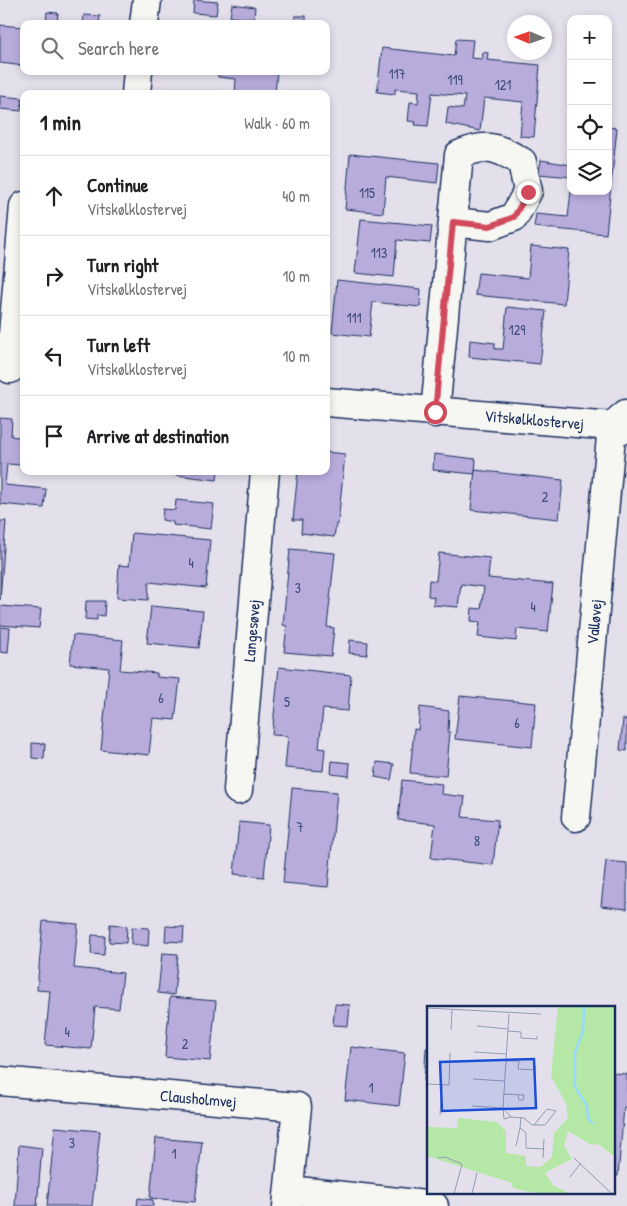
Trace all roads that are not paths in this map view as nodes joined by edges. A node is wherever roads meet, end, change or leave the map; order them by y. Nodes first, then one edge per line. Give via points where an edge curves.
1 (146, 0) edge
2 (144, 20) edge
3 (138, 75) edge
4 (136, 90) edge
5 (453, 222) dead end
6 (20, 256) edge
7 (11, 370) edge
8 (330, 402) edge
9 (435, 412) junction
10 (622, 423) edge
11 (265, 475) edge
12 (238, 790) dead end
13 (576, 818) dead end
14 (0, 1081) edge
15 (288, 1198) edge
16 (434, 1206) edge

1 - 2 street
3 - 4 street
5 - 9 street
6 - 7 street
8 - 9 street, Vitskølklostervej
9 - 10 street, Vitskølklostervej
10 - 13 street, Valløvej
11 - 12 street, Langesøvej
14 - 15 street, Clausholmvej via 297,1107
15 - 16 street

